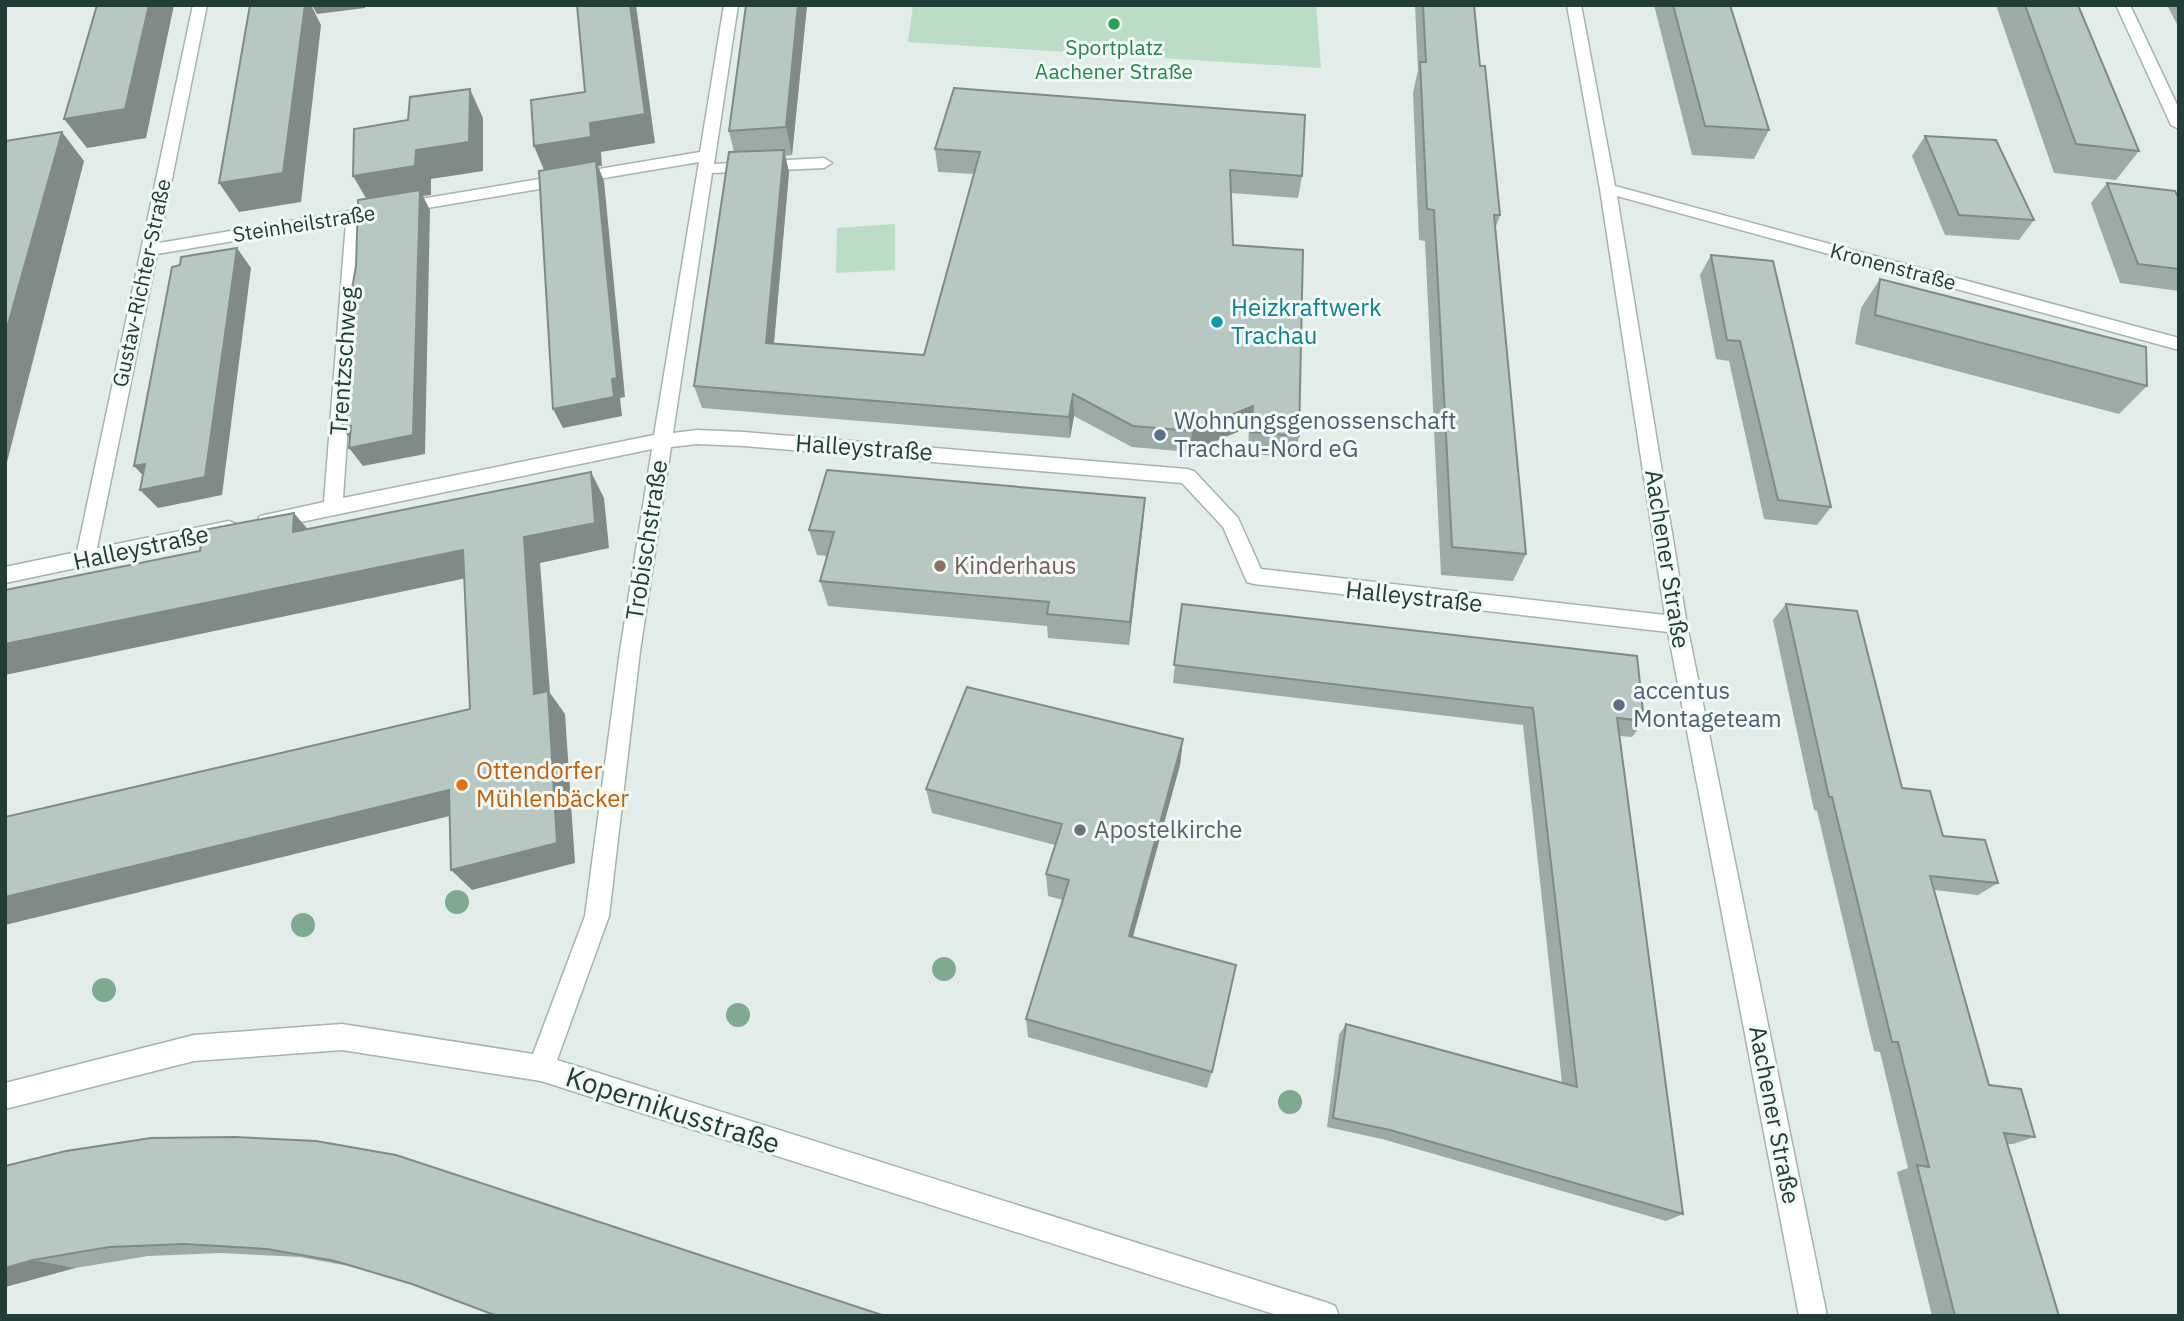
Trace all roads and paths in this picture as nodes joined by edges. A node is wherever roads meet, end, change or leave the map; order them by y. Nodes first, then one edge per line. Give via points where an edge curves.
1 (200, 5) edge
2 (731, 5) edge
3 (1574, 5) edge
4 (2123, 5) edge
5 (2179, 125) edge
6 (706, 163) junction
7 (824, 163) dead end
8 (1608, 190) junction
9 (354, 216) junction
10 (149, 250) junction
11 (2179, 344) edge
12 (662, 439) junction
13 (333, 506) junction
14 (85, 560) junction
15 (5, 575) edge
16 (1677, 625) junction
17 (541, 1068) junction
18 (5, 1096) edge
19 (1317, 1314) edge
20 (1813, 1316) edge

1 - 10 street, Gustav-Richter-Straße
2 - 6 street, Trobischstraße
3 - 8 street, Aachener Straße
4 - 5 street
6 - 7 street, Steinheilstraße
6 - 9 street, Steinheilstraße
6 - 12 street, Trobischstraße
8 - 11 street, Kronenstraße
8 - 16 street, Aachener Straße
9 - 10 street, Steinheilstraße
9 - 13 street, Trentzschweg
10 - 14 street, Gustav-Richter-Straße
12 - 13 street, Halleystraße
12 - 16 street, Halleystraße via 744,439 1187,476 1231,523 1254,576
12 - 17 street, Trobischstraße via 597,916
13 - 14 street, Halleystraße
14 - 15 street, Halleystraße
16 - 20 street, Aachener Straße
17 - 18 street, Kopernikusstraße via 342,1037 194,1048
17 - 19 street, Kopernikusstraße

